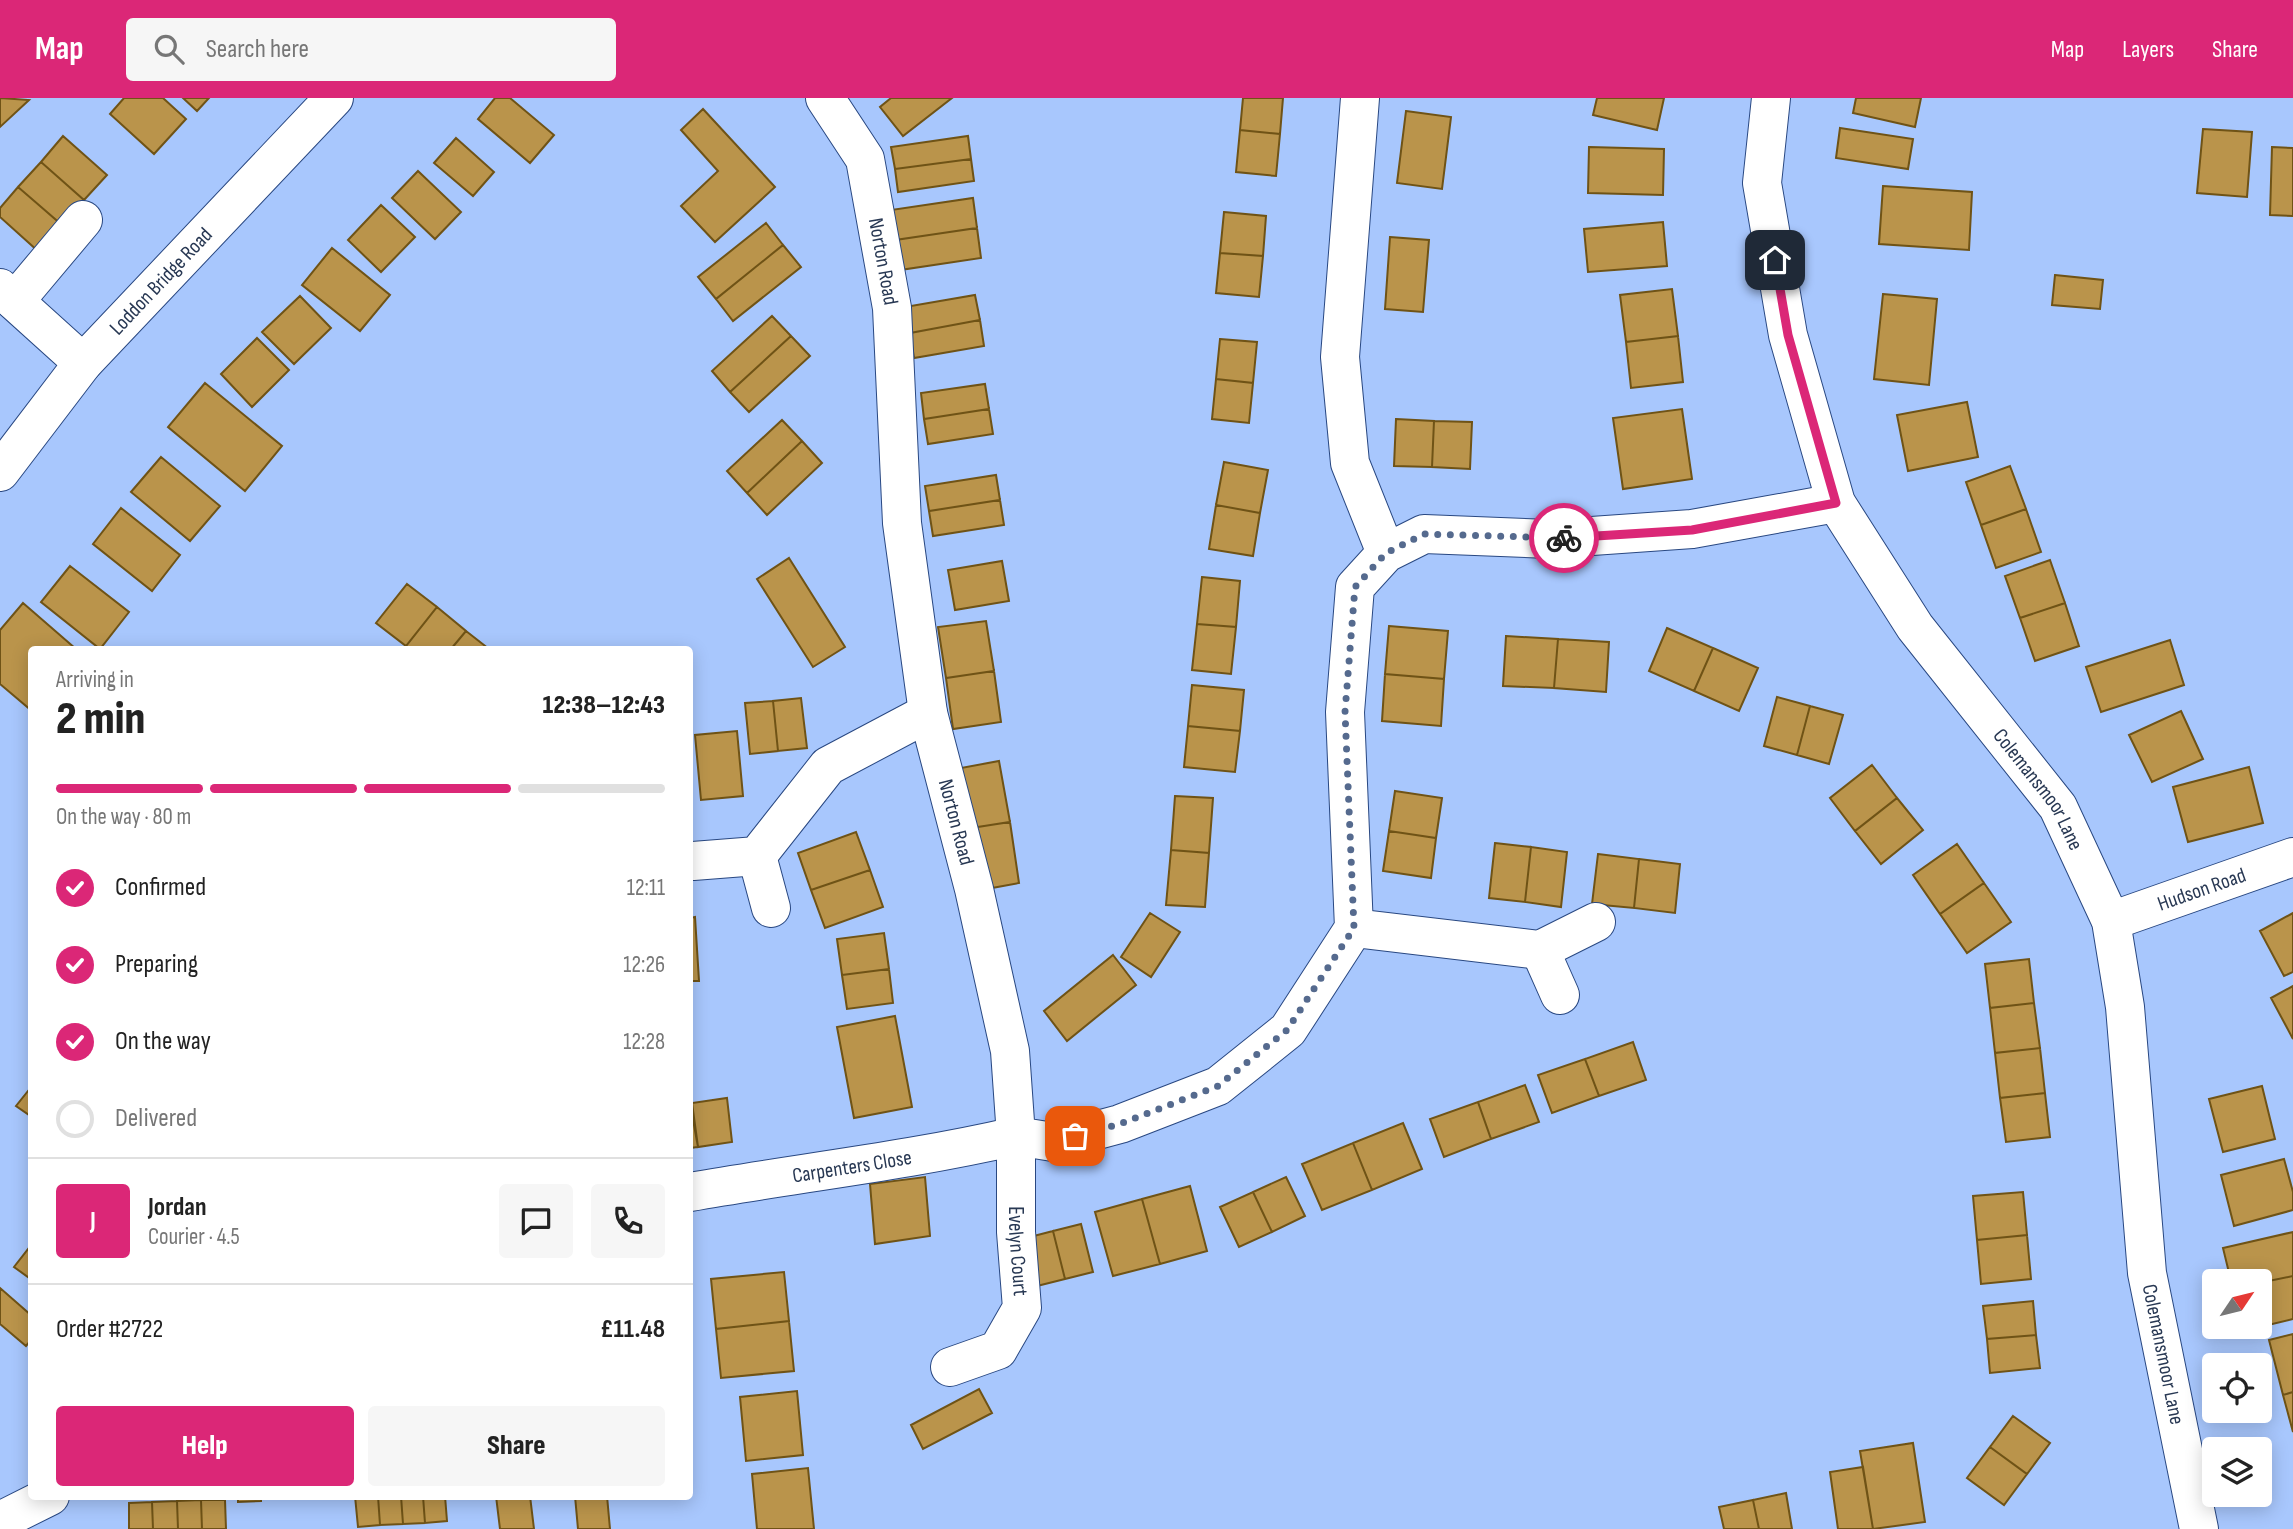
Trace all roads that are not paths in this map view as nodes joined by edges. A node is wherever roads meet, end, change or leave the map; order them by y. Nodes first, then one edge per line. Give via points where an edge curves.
1 (334, 98) edge
2 (825, 98) edge
3 (1360, 98) edge
4 (1771, 98) edge
5 (83, 220) dead end
6 (7, 294) edge
7 (83, 363) junction
8 (0, 472) edge
9 (1836, 503) junction
10 (1386, 553) junction
11 (928, 713) junction
12 (757, 856) junction
13 (2293, 857) edge
14 (693, 861) dead end
15 (771, 908) dead end
16 (2111, 921) junction
17 (1596, 922) dead end
18 (1354, 928) junction
19 (1540, 950) junction
20 (1560, 995) dead end
21 (1016, 1136) junction
22 (693, 1191) edge
23 (950, 1367) dead end
24 (42, 1500) edge
25 (0, 1521) edge
26 (2199, 1529) edge

1 - 7 street, Loddon Bridge Road
2 - 11 street, Norton Road via 865,159 892,307 902,523
3 - 10 street via 1340,357 1350,463
4 - 9 street, Colemansmoor Lane via 1762,184 1788,335
5 - 6 street
6 - 7 street
7 - 8 street, Loddon Bridge Road
9 - 10 street via 1692,530 1549,539 1424,534
9 - 16 street, Colemansmoor Lane via 1914,627 2058,807
10 - 18 street via 1355,587 1345,712
11 - 12 street via 828,766
11 - 21 street, Norton Road via 1010,1051
12 - 14 street
12 - 15 street
13 - 16 street, Hudson Road
16 - 26 street, Colemansmoor Lane via 2125,1007 2147,1273
17 - 19 street
18 - 19 street
18 - 21 street via 1287,1030 1218,1086 1120,1124 1053,1142
19 - 20 street
21 - 22 street, Carpenters Close via 931,1156
21 - 23 street, Evelyn Court via 1022,1308 998,1350
24 - 25 street

